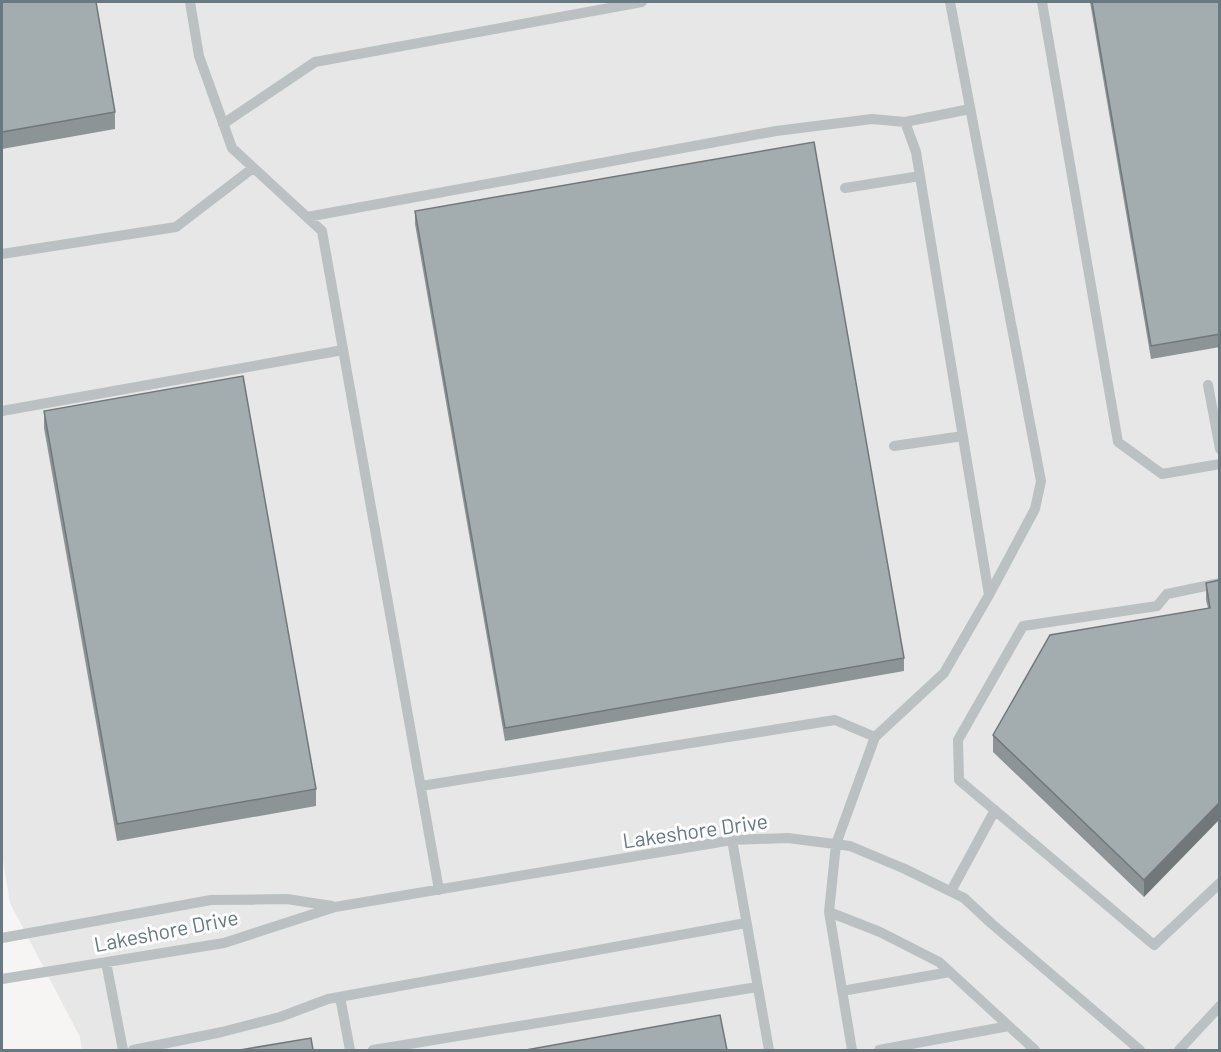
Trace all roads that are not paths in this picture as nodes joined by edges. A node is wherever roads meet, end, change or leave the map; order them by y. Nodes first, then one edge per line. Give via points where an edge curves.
1 (190, 2) edge
2 (642, 2) edge
3 (950, 2) edge
4 (1042, 2) edge
5 (970, 109) junction
6 (905, 122) junction
7 (223, 124) junction
8 (253, 168) junction
9 (920, 176) junction
10 (845, 188) dead end
11 (306, 217) junction
12 (2, 254) edge
13 (343, 350) junction
14 (1208, 385) dead end
15 (2, 411) edge
16 (963, 436) junction
17 (894, 446) dead end
18 (1220, 449) edge
19 (1220, 464) edge
20 (1220, 583) edge
21 (989, 595) junction
22 (875, 737) junction
23 (421, 786) junction
24 (994, 810) junction
25 (732, 840) junction
26 (836, 844) junction
27 (1220, 883) edge
28 (439, 890) junction
29 (951, 891) junction
30 (335, 907) junction
31 (829, 912) junction
32 (746, 923) junction
33 (2, 938) edge
34 (106, 962) junction
35 (950, 972) junction
36 (2, 979) edge
37 (757, 987) junction
38 (842, 991) junction
39 (340, 997) junction
40 (1220, 1006) edge
41 (1009, 1026) junction
42 (123, 1050) edge
43 (133, 1050) edge
44 (350, 1050) edge
45 (373, 1050) edge
46 (769, 1050) edge
47 (852, 1050) edge
48 (879, 1050) edge
49 (1035, 1050) edge
50 (1140, 1050) edge
51 (1179, 1050) edge

1 - 7 street via 199,56
2 - 7 street via 315,62
3 - 5 street
4 - 19 street via 1118,442 1162,474
5 - 6 street
5 - 21 street via 1041,481 1035,509
6 - 9 street
6 - 11 street via 872,118 776,131
7 - 8 street via 232,148
8 - 11 street
8 - 12 street via 176,227
9 - 10 street
9 - 16 street
11 - 13 street via 322,231
13 - 15 street
13 - 23 street
14 - 18 street
16 - 17 street
16 - 21 street
20 - 24 street via 1167,594 1157,606 1023,627 958,740 959,780
21 - 22 street via 944,673
22 - 23 street via 835,720
22 - 26 street
23 - 28 street
24 - 27 street via 1154,945
24 - 29 street
25 - 26 street, Lakeshore Drive via 788,838
25 - 28 street, Lakeshore Drive
25 - 32 street
26 - 29 street, Lakeshore Drive via 850,846
26 - 31 street
28 - 30 street, Lakeshore Drive
29 - 50 street, Lakeshore Drive via 964,898
30 - 33 street, Lakeshore Drive via 287,899 211,900
30 - 34 street, Lakeshore Drive via 224,943
31 - 35 street via 880,932 939,962
31 - 38 street
32 - 37 street
32 - 39 street
34 - 36 street, Lakeshore Drive
34 - 42 street
35 - 38 street
35 - 41 street
37 - 45 street
37 - 46 street
38 - 47 street
39 - 43 street via 245,1026
39 - 44 street
40 - 51 street
41 - 48 street
41 - 49 street

